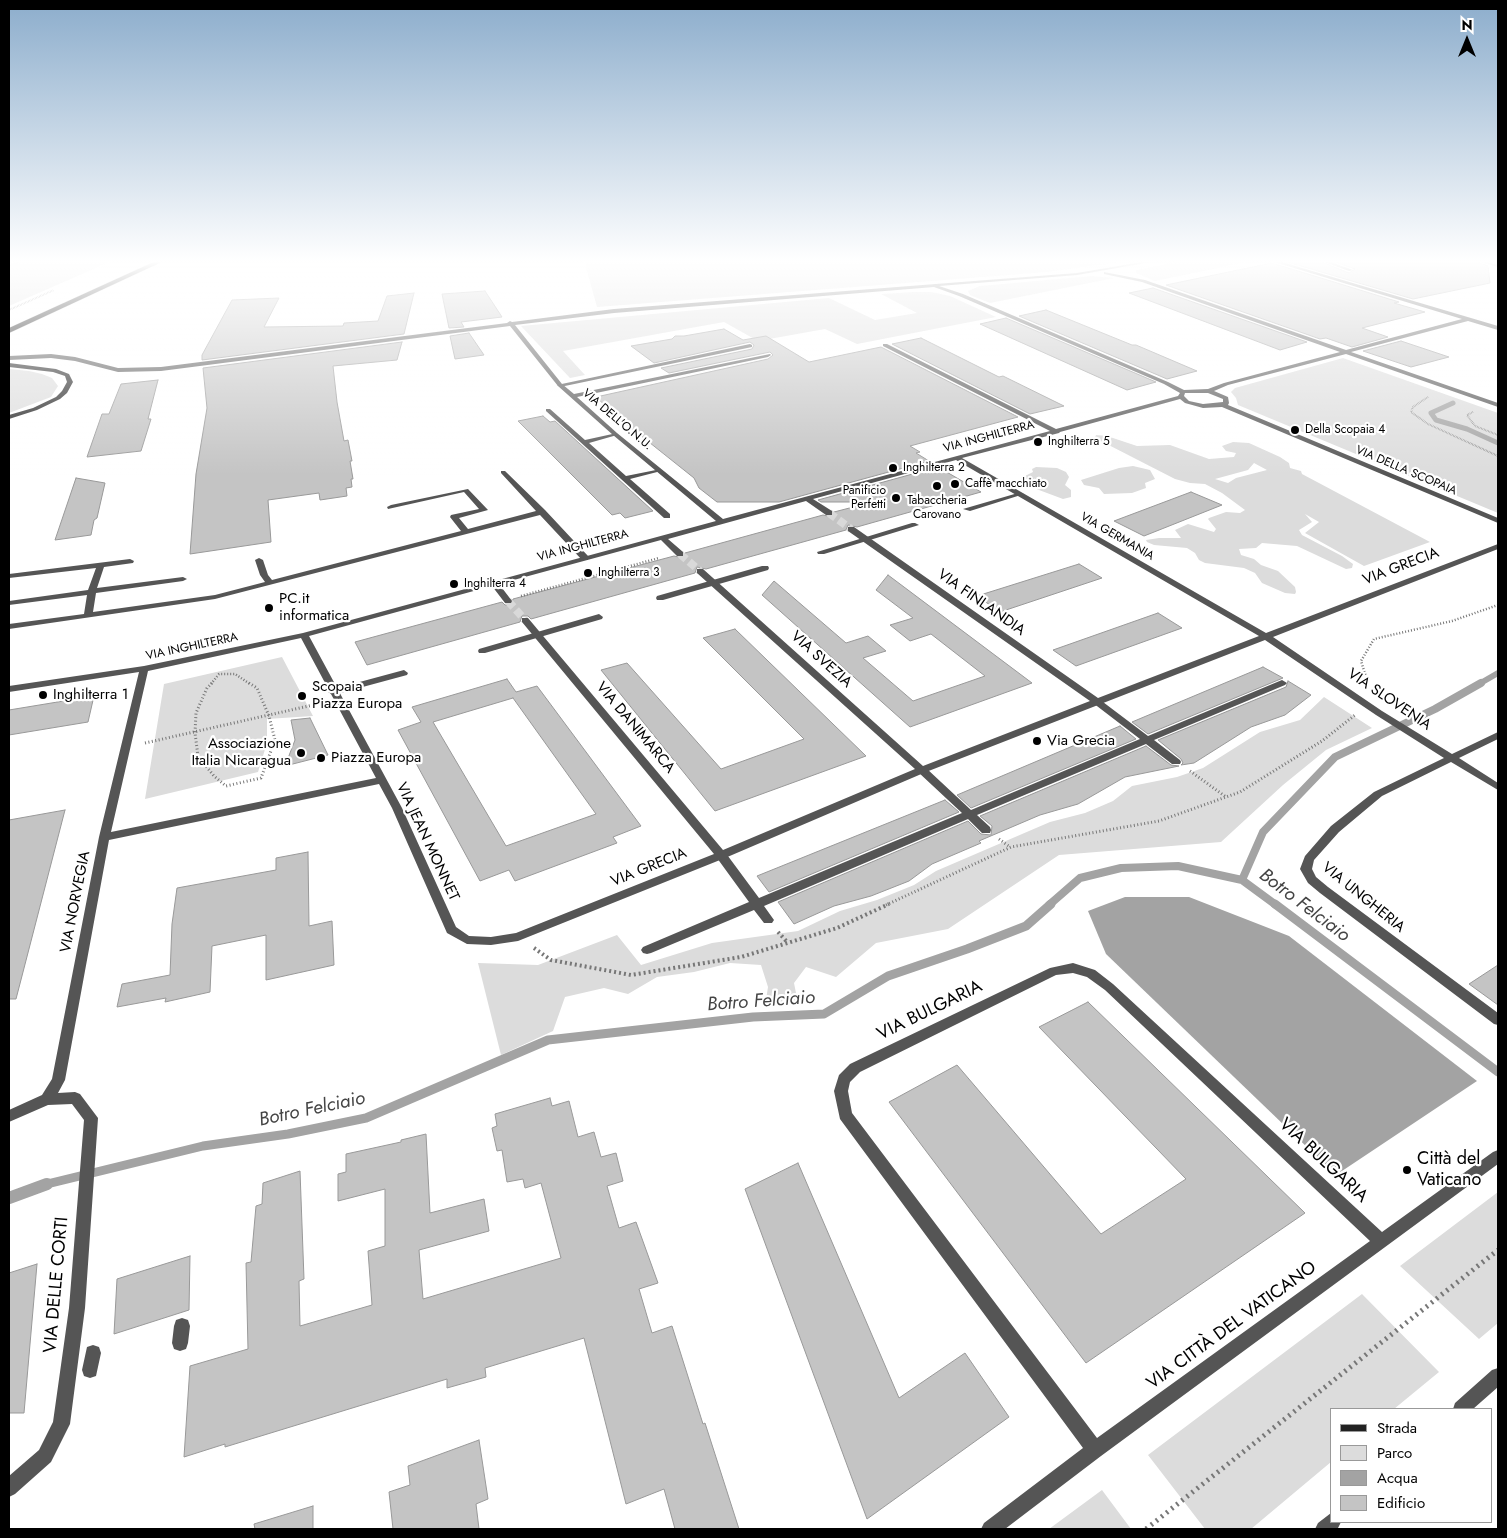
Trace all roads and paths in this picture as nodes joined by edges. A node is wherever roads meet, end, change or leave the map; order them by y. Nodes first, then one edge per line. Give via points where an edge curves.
1 (447, 332) edge
2 (516, 332) edge
3 (1047, 332) edge
4 (1289, 332) edge
5 (1421, 332) edge
6 (885, 345) dead end
7 (750, 346) dead end
8 (1347, 352) junction
9 (768, 355) dead end
10 (9, 358) edge
11 (9, 365) edge
12 (1159, 380) junction
13 (1231, 383) junction
14 (560, 385) junction
15 (1194, 390) junction
16 (1209, 391) junction
17 (1219, 394) junction
18 (1432, 394) dead end
19 (1182, 395) junction
20 (572, 396) junction
21 (1159, 404) junction
22 (1193, 404) junction
23 (1223, 405) junction
24 (1498, 405) edge
25 (1214, 407) junction
26 (548, 410) dead end
27 (1476, 410) dead end
28 (9, 417) edge
29 (1250, 418) junction
30 (1057, 432) junction
31 (615, 434) junction
32 (1498, 434) edge
33 (584, 442) junction
34 (1498, 456) edge
35 (957, 458) junction
36 (659, 470) junction
37 (503, 472) dead end
38 (625, 478) junction
39 (1020, 494) junction
40 (807, 498) junction
41 (391, 507) dead end
42 (967, 509) dead end
43 (542, 512) junction
44 (829, 514) tunnel mouth
45 (667, 516) dead end
46 (721, 521) junction
47 (1498, 521) edge
48 (915, 525) dead end
49 (851, 529) tunnel mouth
50 (466, 532) junction
51 (662, 537) junction
52 (866, 539) junction
53 (1498, 546) edge
54 (821, 552) dead end
55 (680, 554) tunnel mouth
56 (585, 558) junction
57 (661, 558) dead end
58 (259, 560) dead end
59 (130, 561) dead end
60 (101, 565) junction
61 (765, 568) dead end
62 (700, 571) tunnel mouth
63 (9, 576) edge
64 (183, 579) dead end
65 (270, 583) junction
66 (494, 583) junction
67 (713, 583) junction
68 (92, 591) junction
69 (529, 593) dead end
70 (660, 598) dead end
71 (508, 601) tunnel mouth
72 (9, 602) edge
73 (1498, 605) edge
74 (88, 615) junction
75 (599, 617) dead end
76 (525, 620) tunnel mouth
77 (9, 626) edge
78 (304, 635) junction
79 (538, 635) junction
80 (1265, 636) junction
81 (482, 651) dead end
82 (144, 670) junction
83 (404, 672) dead end
84 (1282, 683) dead end
85 (1362, 683) dead end
86 (9, 689) edge
87 (335, 696) junction
88 (1096, 701) junction
89 (1355, 714) dead end
90 (269, 716) junction
91 (195, 733) junction
92 (1498, 735) edge
93 (1146, 740) junction
94 (126, 747) junction
95 (1450, 758) junction
96 (1176, 762) joint
97 (922, 770) junction
98 (381, 780) junction
99 (1498, 787) edge
100 (1226, 797) junction
101 (969, 814) junction
102 (986, 830) dead end
103 (104, 837) junction
104 (721, 855) junction
105 (756, 904) junction
106 (768, 920) dead end
107 (451, 930) joint
108 (648, 950) dead end
109 (551, 960) dead end
110 (1498, 1020) edge
111 (47, 1099) junction
112 (9, 1116) edge
113 (1498, 1156) edge
114 (1382, 1242) junction
115 (1498, 1250) edge
116 (182, 1326) dead end
117 (180, 1343) dead end
118 (93, 1353) dead end
119 (90, 1370) dead end
120 (1498, 1376) edge
121 (1462, 1408) edge
122 (1094, 1450) junction
123 (9, 1488) edge
124 (990, 1529) edge
125 (1146, 1529) edge

1 - 10 street via 139,370 101,367 62,356
2 - 14 street, VIA DELL'O.N.U.
3 - 12 street
4 - 8 street
5 - 8 street
6 - 30 street
7 - 14 street
8 - 13 street
8 - 24 street
9 - 20 street
11 - 28 main road via 45,368 70,379 65,392 46,404
12 - 15 street
12 - 19 street
13 - 16 street
13 - 17 street
14 - 20 street, VIA DELL'O.N.U.
15 - 16 street
15 - 19 street, VIA INGHILTERRA
16 - 17 street
17 - 23 street via 1226,398
18 - 34 path via 1411,412 1428,424
19 - 21 street, VIA INGHILTERRA
19 - 22 street
20 - 31 street, VIA DELL'O.N.U.
21 - 22 street, VIA INGHILTERRA
21 - 30 street, VIA INGHILTERRA
22 - 25 street
23 - 25 street
23 - 29 street, VIA DELLA SCOPAIA
25 - 29 street
26 - 33 street
27 - 32 path via 1467,415 1475,426
29 - 47 street, VIA DELLA SCOPAIA
30 - 35 street, VIA INGHILTERRA
31 - 33 street
31 - 36 street, VIA DELL'O.N.U.
33 - 38 street
35 - 39 street, VIA GERMANIA
35 - 40 street, VIA INGHILTERRA
36 - 38 street
36 - 46 street, VIA DELL'O.N.U.
37 - 43 street
38 - 45 street
39 - 42 street
39 - 80 street, VIA GERMANIA
40 - 44 street
40 - 46 street, VIA INGHILTERRA
41 - 50 street via 466,490 484,510 454,517
43 - 50 street
43 - 56 street
46 - 51 street, VIA INGHILTERRA
48 - 52 street
49 - 52 street, VIA FINLANDIA
50 - 65 street
51 - 55 street
51 - 56 street, VIA INGHILTERRA
52 - 54 street
52 - 88 street, VIA FINLANDIA
53 - 80 street, VIA GRECIA
56 - 66 street, VIA INGHILTERRA
57 - 69 path
58 - 65 street
59 - 60 street
60 - 63 street
60 - 68 street
61 - 67 street
62 - 67 street, VIA SVEZIA
64 - 68 street
65 - 74 street via 215,597
66 - 71 street
66 - 78 street, VIA INGHILTERRA
67 - 70 street
67 - 97 street, VIA SVEZIA
68 - 72 street
68 - 74 street
73 - 85 path via 1452,621 1374,638 1361,661 1368,680
74 - 77 street
75 - 79 street
76 - 79 street, VIA DANIMARCA
78 - 82 street, VIA INGHILTERRA
78 - 87 street, VIA JEAN MONNET
79 - 81 street
79 - 104 street, VIA DANIMARCA
80 - 88 street, VIA GRECIA
80 - 95 street, VIA SLOVENIA
82 - 86 street, VIA INGHILTERRA
82 - 94 street, VIA NORVEGIA
83 - 87 street
84 - 93 street
87 - 90 path
87 - 98 street, VIA JEAN MONNET
88 - 93 street, VIA FINLANDIA
88 - 97 street, VIA GRECIA
89 - 100 path via 1322,741 1240,792
90 - 91 path
90 - 91 path via 257,688 235,674 219,674 207,688 196,713
90 - 91 path via 275,740 260,778 226,786 198,756
91 - 94 path
92 - 95 street, VIA UNGHERIA
93 - 96 street, VIA FINLANDIA
93 - 101 street
94 - 103 street, VIA NORVEGIA
95 - 99 street, VIA SLOVENIA
95 - 110 street, VIA UNGHERIA via 1378,794 1335,828 1309,859 1306,869 1312,880 1324,890
96 - 100 path
97 - 101 street, VIA SVEZIA
97 - 104 street, VIA GRECIA
98 - 103 street
98 - 107 street, VIA JEAN MONNET via 397,808
100 - 109 path via 1159,821 1011,847 837,928 741,957 631,975
101 - 102 street, VIA SVEZIA
101 - 105 street
103 - 111 street, VIA NORVEGIA via 58,1080
104 - 105 street, VIA DANIMARCA
104 - 107 street, VIA GRECIA via 518,937 467,940
105 - 106 street, VIA DANIMARCA
105 - 108 street
111 - 112 street
111 - 123 street, VIA DELLE CORTI via 75,1098 91,1118 77,1308 61,1424 46,1456
113 - 114 street, VIA CITTÀ DEL VATICANO
114 - 122 street, VIA CITTÀ DEL VATICANO
114 - 122 street, VIA BULGARIA via 1092,974 1073,968 1054,971 855,1068 844,1079 841,1091 845,1115
115 - 125 path
116 - 117 street
118 - 119 street
120 - 121 street
122 - 124 street, VIA CITTÀ DEL VATICANO

